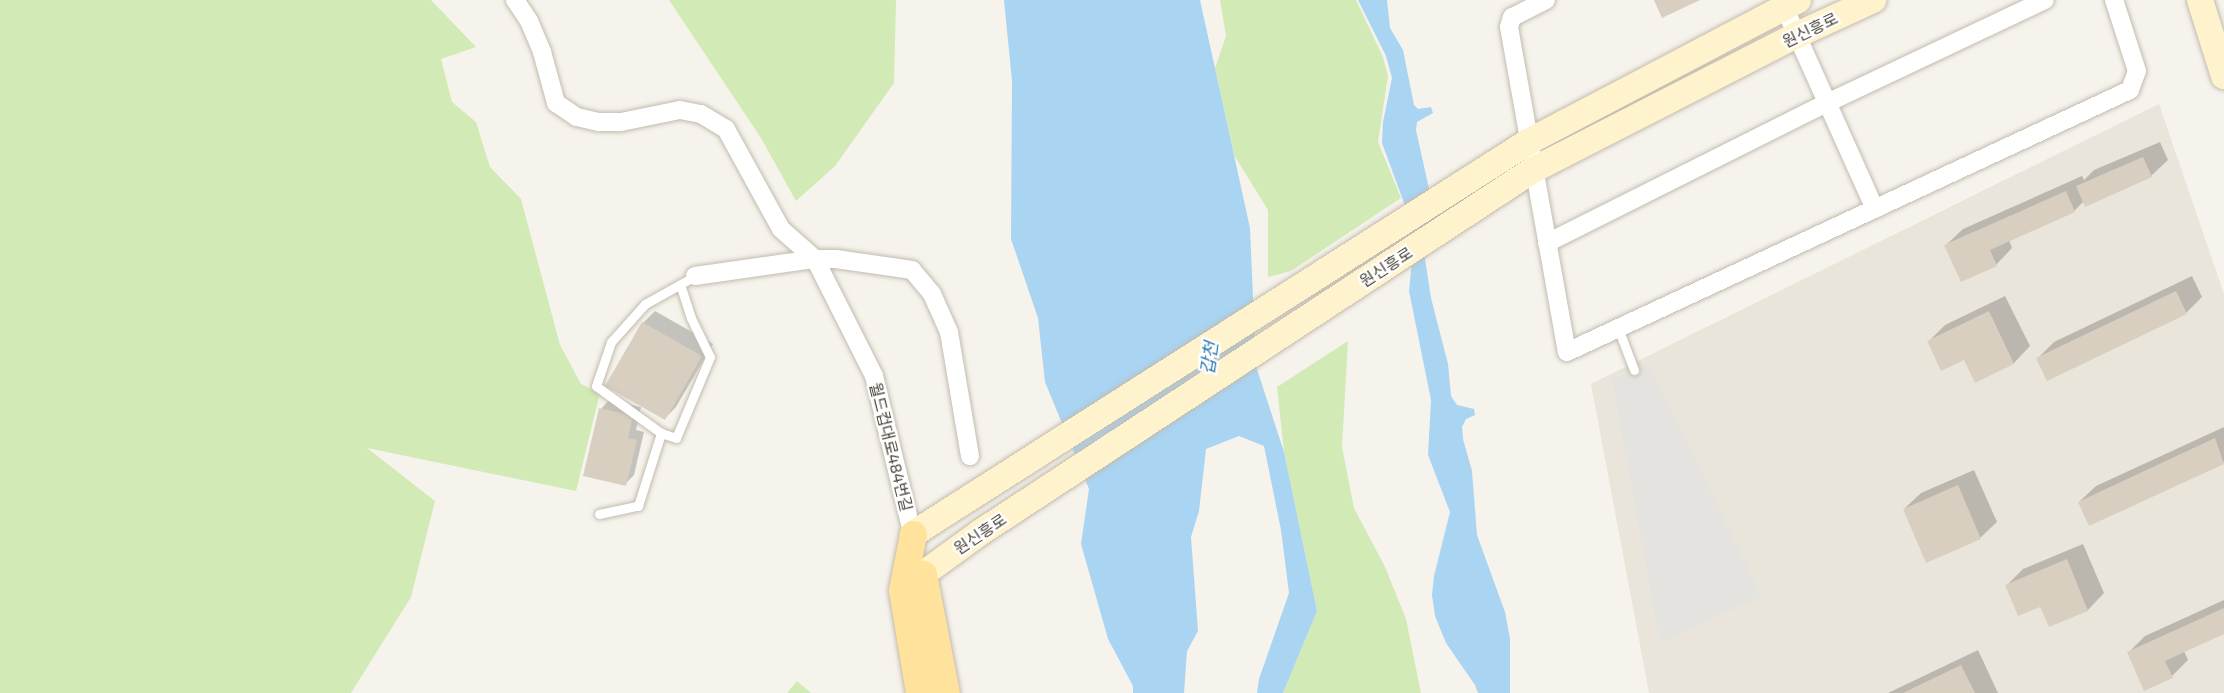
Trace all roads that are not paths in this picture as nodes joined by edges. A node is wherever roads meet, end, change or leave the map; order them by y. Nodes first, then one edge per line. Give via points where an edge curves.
1 (515, 0) edge
2 (1546, 0) edge
3 (1874, 0) edge
4 (2045, 0) edge
5 (2114, 0) edge
6 (2200, 0) edge
7 (1788, 2) edge
8 (1797, 35) junction
9 (2224, 76) edge
10 (1827, 103) junction
11 (1528, 142) junction
12 (1533, 170) junction
13 (1875, 209) junction
14 (1547, 243) junction
15 (815, 259) junction
16 (688, 281) junction
17 (1618, 328) junction
18 (1634, 370) dead end
19 (661, 433) junction
20 (970, 456) dead end
21 (599, 514) dead end
22 (912, 534) junction
23 (923, 574) junction
24 (919, 693) edge
25 (946, 693) edge

1 - 15 street, 월드컵대로484번길 via 542,52 556,103 577,117 599,122 621,122 680,110 701,114 726,129 781,229
2 - 11 street via 1512,17 1509,27
3 - 8 street, 원신흥로
4 - 10 street
5 - 13 street via 2137,71 2130,90
6 - 9 street
7 - 8 street
7 - 11 street, 원신흥로
8 - 10 street
8 - 12 street, 원신흥로
10 - 13 street
10 - 14 street
11 - 12 street
11 - 22 street, 원신흥로
12 - 14 street
12 - 23 street, 원신흥로
13 - 17 street
14 - 17 street via 1568,352
15 - 16 street
15 - 20 street via 912,270 932,294 949,332
15 - 22 street, 월드컵대로484번길 via 874,376
16 - 19 lane via 691,318 710,357 676,438
16 - 19 lane via 645,304 611,342 596,386
17 - 18 lane
19 - 21 lane via 638,506
22 - 23 street, 월드컵대로484번길
22 - 24 main road via 902,590
23 - 25 main road

